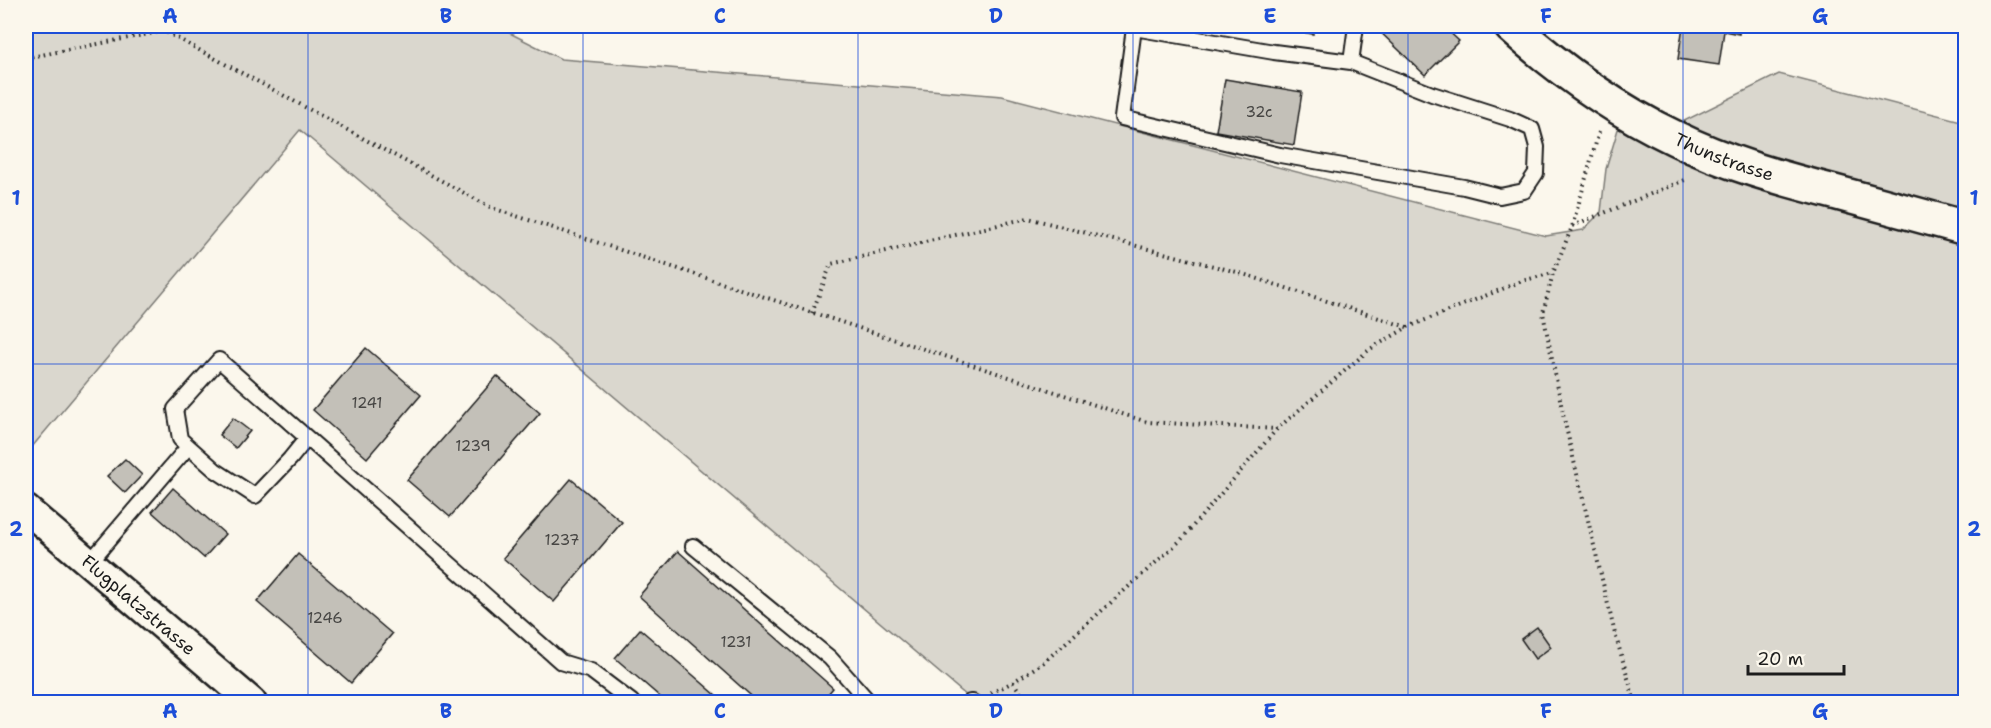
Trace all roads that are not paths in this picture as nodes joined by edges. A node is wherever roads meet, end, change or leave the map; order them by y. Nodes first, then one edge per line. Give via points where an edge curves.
1 (1356, 26) edge
2 (1511, 26) edge
3 (1351, 62) junction
4 (1965, 228) edge
5 (307, 438) junction
6 (189, 447) junction
7 (26, 509) edge
8 (693, 546) dead end
9 (89, 563) junction
10 (252, 702) edge
11 (633, 702) edge
12 (869, 702) edge

1 - 3 lane
2 - 4 street, Thunstrasse via 1609,103 1674,138 1781,178
3 - 3 lane via 1532,129 1537,147 1536,173 1524,192 1500,196 1280,155 1122,118 1134,28
5 - 6 lane via 255,496
5 - 6 lane via 219,360 174,409 180,440
5 - 11 lane via 561,662 591,671
6 - 9 lane
7 - 9 street, Flugplatzstrasse
8 - 12 lane via 830,658
9 - 10 street, Flugplatzstrasse

